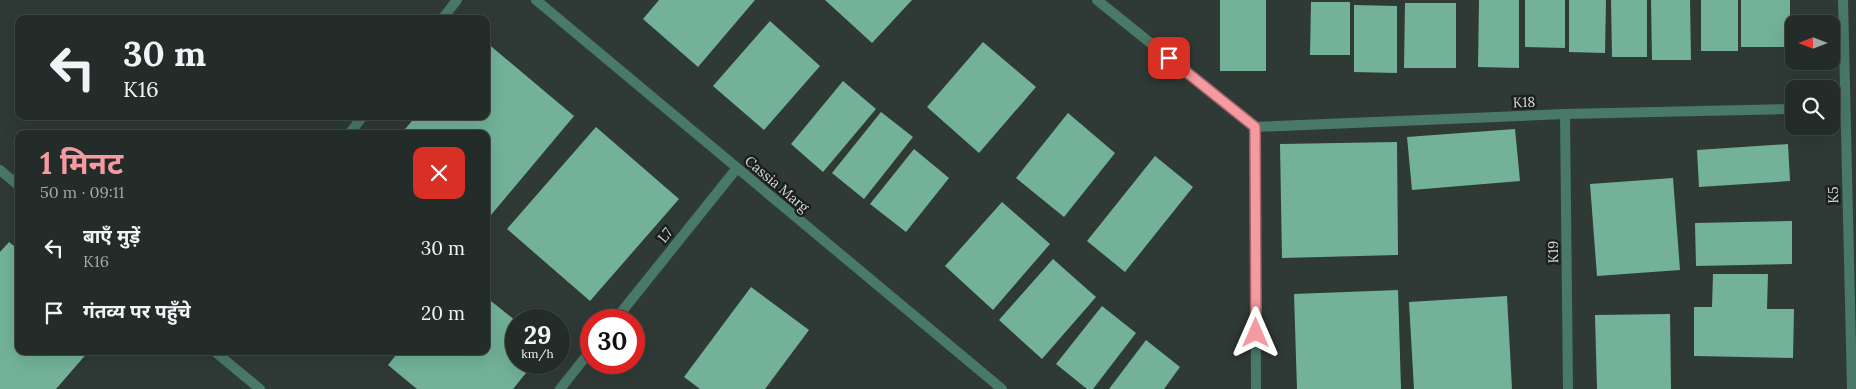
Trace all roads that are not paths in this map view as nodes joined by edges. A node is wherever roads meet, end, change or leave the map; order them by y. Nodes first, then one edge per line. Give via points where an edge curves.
1 (457, 0) edge
2 (536, 0) edge
3 (1097, 0) edge
4 (1843, 0) edge
5 (445, 15) edge
6 (1840, 108) edge
7 (1845, 108) junction
8 (1785, 109) edge
9 (1565, 114) junction
10 (360, 120) edge
11 (1255, 127) junction
12 (352, 130) edge
13 (737, 168) junction
14 (0, 170) edge
15 (15, 183) edge
16 (624, 309) edge
17 (219, 355) edge
18 (580, 364) edge
19 (260, 389) edge
20 (560, 389) edge
21 (1002, 389) edge
22 (1256, 389) edge
23 (1568, 389) edge
24 (1852, 389) edge

1 - 5 street
2 - 13 street, Cassia Marg
3 - 11 street
4 - 7 street, K5
6 - 7 street
7 - 24 street, K5
8 - 9 street, K18
9 - 11 street, K18
9 - 23 street, K19
10 - 12 street
11 - 22 street
13 - 16 street, L7
13 - 21 street, Cassia Marg
14 - 15 street
17 - 19 street
18 - 20 street

